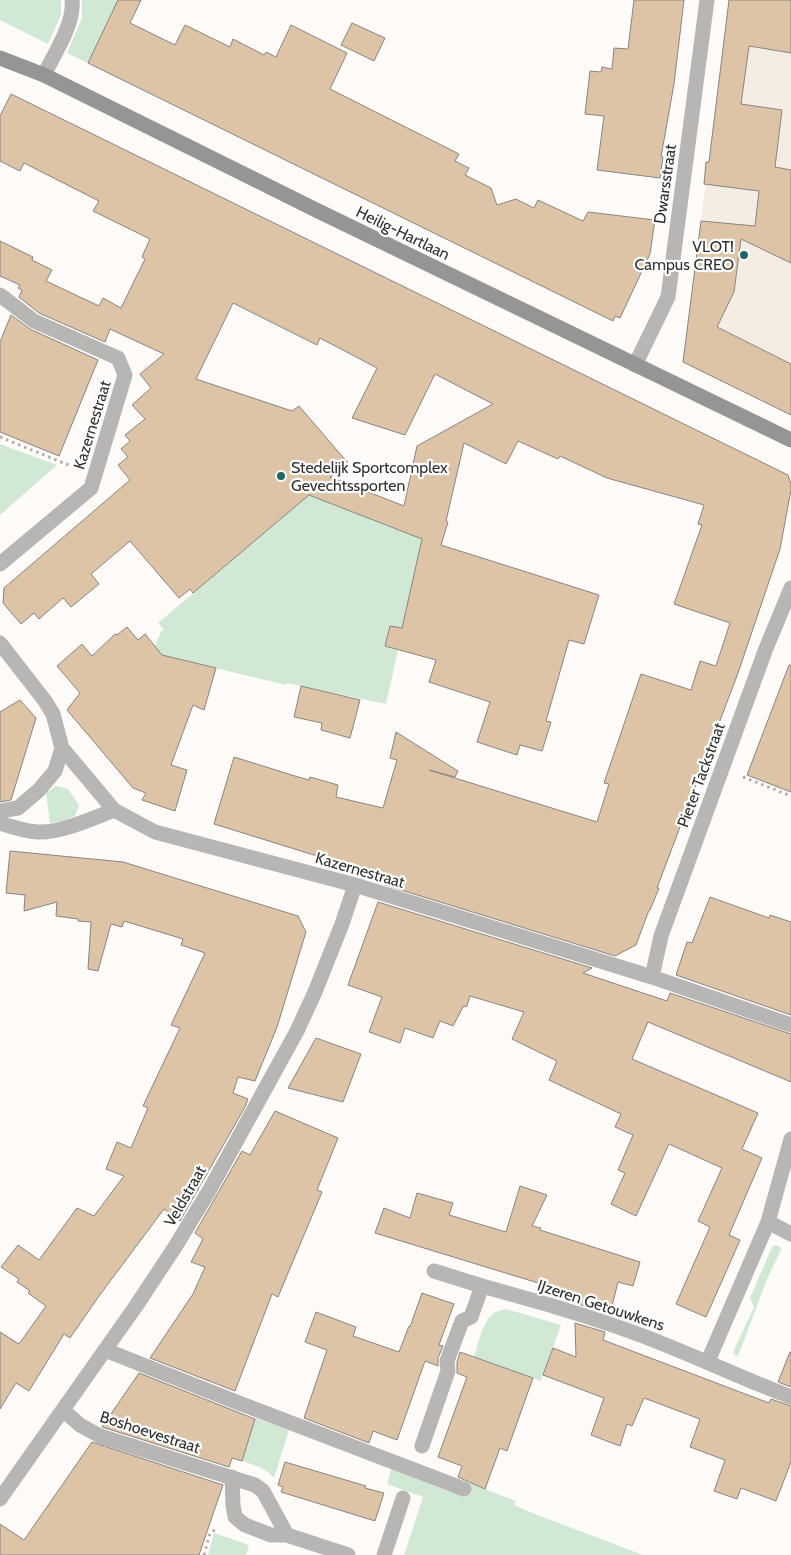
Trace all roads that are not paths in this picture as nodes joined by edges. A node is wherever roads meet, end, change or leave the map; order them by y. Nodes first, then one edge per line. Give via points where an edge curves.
1 (72, 0) edge
2 (707, 0) edge
3 (0, 58) edge
4 (44, 75) junction
5 (0, 295) edge
6 (635, 365) junction
7 (791, 440) edge
8 (0, 564) edge
9 (791, 588) edge
10 (0, 643) edge
11 (62, 748) junction
12 (114, 810) junction
13 (0, 812) edge
14 (0, 823) edge
15 (355, 885) junction
16 (652, 978) junction
17 (791, 1025) edge
18 (791, 1139) edge
19 (768, 1222) junction
20 (791, 1234) edge
21 (434, 1271) dead end
22 (482, 1286) junction
23 (105, 1350) junction
24 (708, 1361) junction
25 (791, 1397) edge
26 (63, 1410) junction
27 (422, 1446) dead end
28 (232, 1477) junction
29 (464, 1490) dead end
30 (402, 1498) dead end
31 (0, 1499) edge
32 (287, 1535) junction
33 (348, 1555) edge
34 (384, 1555) edge

1 - 4 street via 70,22
2 - 6 street, Dwarsstraat via 668,297
3 - 4 street, Heilig-Hartlaan
4 - 6 street, Heilig-Hartlaan
5 - 8 street, Kazernestraat via 34,321 118,358 125,375 91,488
6 - 7 street, Heilig-Hartlaan
9 - 16 street, Pieter Tackstraat via 662,936
10 - 11 street, Kazernestraat via 53,714
11 - 12 street, Kazernestraat
11 - 13 street via 55,771 39,790 18,808
12 - 14 street via 71,826 39,832
12 - 15 street, Kazernestraat via 155,832
15 - 16 street, Kazernestraat
15 - 23 street, Veldstraat via 315,992 293,1038 209,1191
16 - 17 street, Kazernestraat
18 - 19 street
19 - 20 street
19 - 24 street
21 - 22 street, IJzeren Getouwkens
22 - 24 street, IJzeren Getouwkens via 557,1307
22 - 27 street via 470,1317 462,1321
23 - 26 street, Veldstraat
23 - 29 street
24 - 25 street, IJzeren Getouwkens via 750,1382
26 - 28 street, Boshoevestraat via 95,1434
26 - 31 street, Veldstraat
28 - 32 street, Boshoevestraat via 263,1491
28 - 32 street via 236,1517 254,1530
30 - 34 street
32 - 33 street

